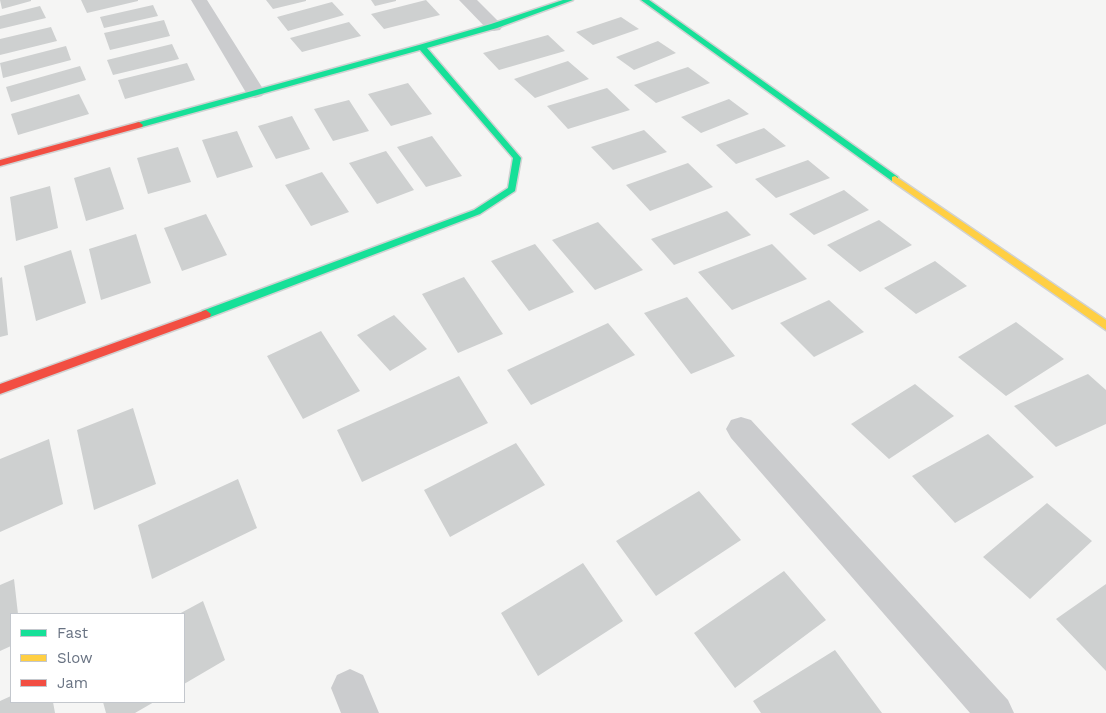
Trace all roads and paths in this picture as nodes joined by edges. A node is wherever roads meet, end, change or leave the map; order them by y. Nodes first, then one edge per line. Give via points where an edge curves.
1 (199, 0) edge
2 (467, 0) edge
3 (570, 0) edge
4 (644, 0) edge
5 (494, 26) junction
6 (422, 47) junction
7 (255, 92) junction
8 (0, 163) edge
9 (1106, 326) edge
10 (0, 389) edge
11 (741, 429) dead end
12 (995, 713) edge

1 - 7 street
2 - 5 street
3 - 5 street
4 - 9 street
5 - 6 street
6 - 7 street
6 - 10 street via 516,158 512,189 477,212
7 - 8 street
11 - 12 street

